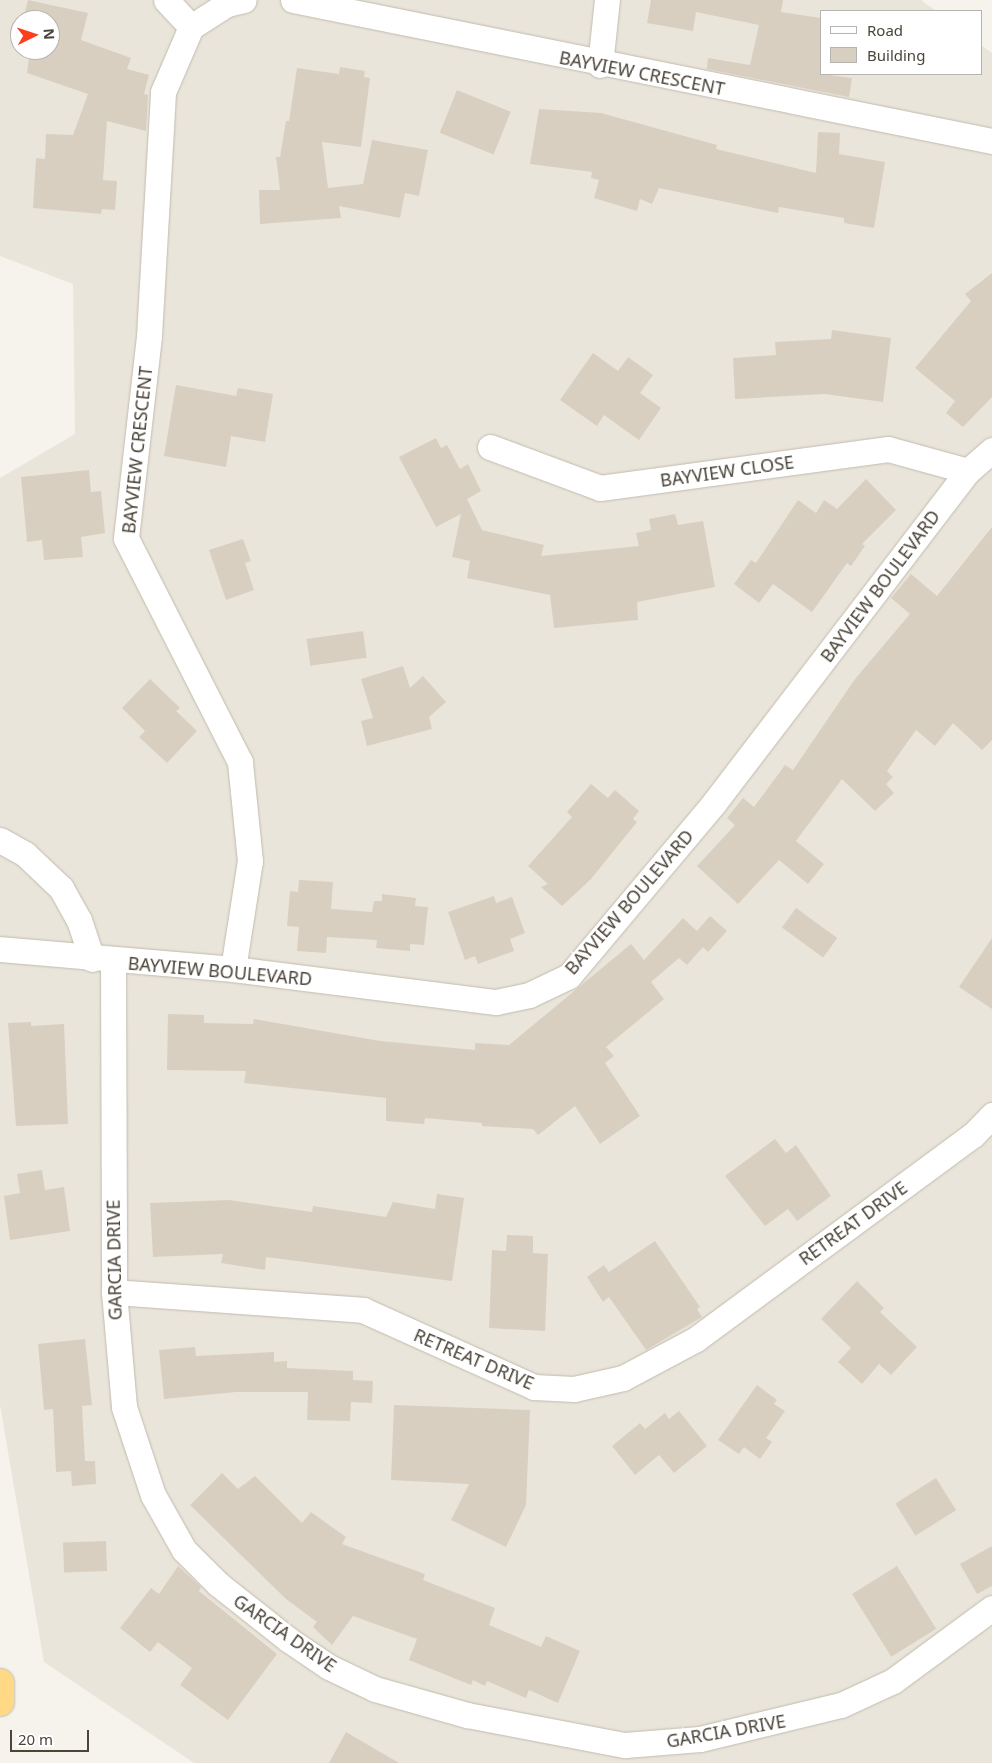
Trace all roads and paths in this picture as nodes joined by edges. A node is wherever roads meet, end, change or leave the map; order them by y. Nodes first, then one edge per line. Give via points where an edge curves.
1 (166, 0) edge
2 (244, 0) edge
3 (293, 0) edge
4 (607, 0) edge
5 (191, 27) junction
6 (600, 65) junction
7 (992, 141) edge
8 (490, 446) dead end
9 (992, 450) edge
10 (968, 471) junction
11 (0, 840) edge
12 (0, 949) edge
13 (102, 960) junction
14 (232, 969) junction
15 (992, 1115) edge
16 (982, 1136) edge
17 (114, 1292) junction
18 (989, 1615) edge
19 (0, 1683) edge
20 (0, 1702) edge
21 (626, 1754) edge

1 - 5 street
2 - 5 street via 227,4
3 - 6 street, BAYVIEW CRESCENT
4 - 6 street
5 - 14 street, BAYVIEW CRESCENT via 163,92 149,336 126,538 240,762 250,860
6 - 7 street, BAYVIEW CRESCENT
8 - 10 street, BAYVIEW CLOSE via 600,488 888,449
9 - 10 street, BAYVIEW BOULEVARD
10 - 14 street, BAYVIEW BOULEVARD via 714,803 569,976 529,995 496,1002
11 - 13 street, GARCIA DRIVE via 25,854 61,888
12 - 13 street, BAYVIEW BOULEVARD
13 - 14 street, BAYVIEW BOULEVARD
13 - 17 street, GARCIA DRIVE
15 - 16 street, RETREAT DRIVE
16 - 17 street, RETREAT DRIVE via 696,1339 623,1378 574,1389 534,1387 363,1310
17 - 21 street, GARCIA DRIVE via 118,1372 137,1453 153,1495 184,1550 218,1584 305,1651 375,1689
18 - 21 street, GARCIA DRIVE via 893,1681 841,1705
19 - 20 highway

